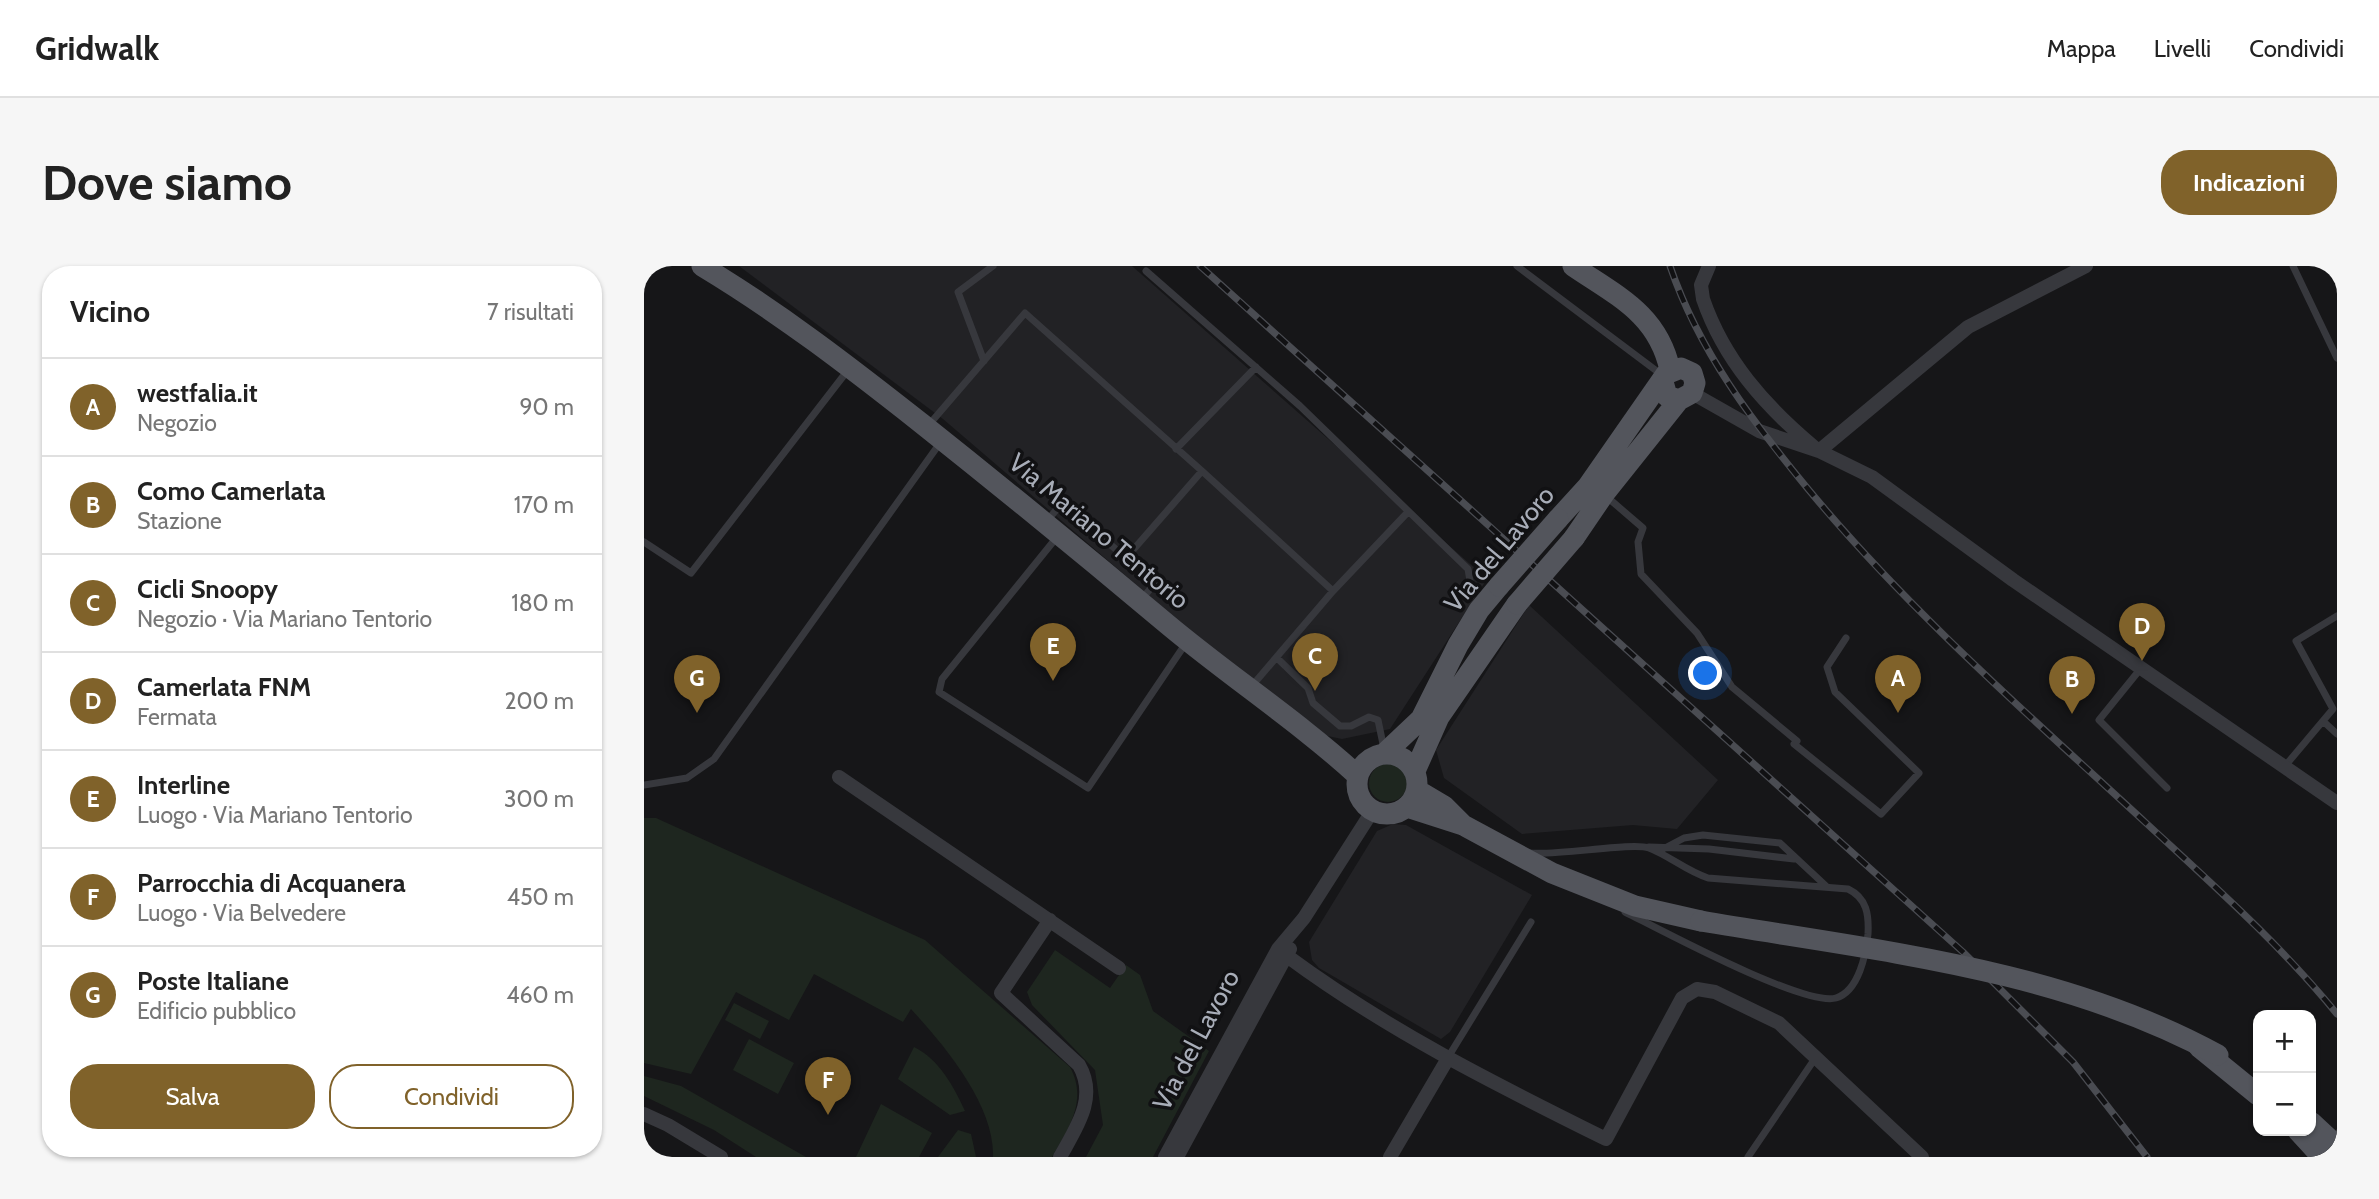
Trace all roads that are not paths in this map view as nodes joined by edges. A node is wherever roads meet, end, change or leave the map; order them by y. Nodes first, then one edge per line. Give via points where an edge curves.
1 (702, 266) edge
2 (993, 266) edge
3 (1517, 266) edge
4 (1573, 266) edge
5 (1709, 266) edge
6 (2085, 266) edge
7 (2293, 266) edge
8 (1146, 271) dead end
9 (2337, 358) edge
10 (843, 361) junction
11 (984, 361) junction
12 (1256, 368) junction
13 (1671, 374) junction
14 (1686, 397) junction
15 (935, 434) junction
16 (1176, 449) junction
17 (1819, 451) junction
18 (1202, 471) junction
19 (1604, 494) junction
20 (1407, 513) junction
21 (1053, 528) junction
22 (644, 542) edge
23 (1142, 571) dead end
24 (1333, 591) junction
25 (1472, 593) dead end
26 (1140, 601) junction
27 (2337, 616) edge
28 (1846, 638) dead end
29 (1187, 641) junction
30 (1276, 658) junction
31 (2142, 667) junction
32 (1249, 691) junction
33 (2324, 722) junction
34 (2337, 734) edge
35 (1370, 763) junction
36 (2285, 766) junction
37 (839, 776) dead end
38 (644, 785) edge
39 (2166, 788) dead end
40 (1413, 789) junction
41 (2337, 803) edge
42 (1373, 810) junction
43 (1505, 847) junction
44 (1648, 847) junction
45 (1665, 848) junction
46 (1794, 859) junction
47 (1590, 886) junction
48 (1827, 886) junction
49 (1304, 918) junction
50 (1050, 920) junction
51 (1531, 922) dead end
52 (1287, 956) junction
53 (1119, 968) dead end
54 (2189, 1039) junction
55 (2218, 1055) junction
56 (1816, 1056) junction
57 (1447, 1060) junction
58 (2256, 1073) edge
59 (2253, 1080) edge
60 (2253, 1091) edge
61 (2316, 1111) edge
62 (644, 1114) edge
63 (2316, 1127) edge
64 (2337, 1128) edge
65 (2303, 1136) edge
66 (2337, 1146) edge
67 (721, 1157) edge
68 (1060, 1157) edge
69 (1164, 1157) edge
70 (1177, 1157) edge
71 (1390, 1157) edge
72 (1748, 1157) edge
73 (1922, 1157) edge
74 (2322, 1157) edge

1 - 10 main road, Via Mariano Tentorio
2 - 11 lane via 958,292
3 - 13 lane
4 - 13 main road via 1648,320 1665,350
5 - 17 street via 1703,299 1744,378 1779,418
6 - 17 street via 1968,327
7 - 9 lane
8 - 12 lane
10 - 15 main road, Via Mariano Tentorio
10 - 22 lane via 691,573
11 - 15 lane
11 - 16 lane via 1025,313
12 - 16 lane
12 - 20 lane
13 - 14 main road via 1667,396
13 - 14 main road via 1694,377
13 - 35 main road, Via del Lavoro, bridge via 1588,486 1499,586 1465,634 1420,721
14 - 17 street via 1759,431
14 - 19 main road, Via del Lavoro
15 - 21 main road, Via Mariano Tentorio
15 - 38 lane via 714,759 687,778
16 - 18 lane
17 - 31 street via 1872,477
18 - 21 lane via 1126,558 1062,503
18 - 24 lane
19 - 28 lane via 1643,528 1638,542 1641,574 1697,633 1732,687 1881,814 1919,774 1835,692 1826,667
19 - 40 main road, Via del Lavoro, bridge via 1574,538 1517,604 1438,717
20 - 24 lane
20 - 25 lane via 1468,569
21 - 26 main road, Via Mariano Tentorio
21 - 29 lane via 942,679 939,692 1088,788
23 - 26 lane via 1156,582
24 - 30 lane
26 - 29 main road, Via Mariano Tentorio
27 - 33 lane via 2296,641 2333,709
29 - 32 main road, Via Mariano Tentorio
30 - 32 lane
30 - 35 lane via 1308,688 1313,703 1340,726 1378,720
31 - 36 street
31 - 39 lane via 2099,720
32 - 35 main road, Via Mariano Tentorio via 1328,748
33 - 34 lane
33 - 36 lane
35 - 40 main road via 1403,758
35 - 42 main road via 1359,796
36 - 41 street
37 - 50 street
40 - 42 main road via 1390,814
40 - 43 main road via 1463,825
42 - 49 street, Via del Lavoro
43 - 44 lane via 1539,854
43 - 47 main road via 1552,873
44 - 45 lane
44 - 48 lane via 1708,878
45 - 46 lane
45 - 46 lane via 1703,835 1780,843
46 - 48 lane
47 - 48 lane via 1606,902 1737,969 1818,998 1833,999 1855,980 1866,952 1869,921 1856,893
47 - 54 main road, bridge via 1635,906 1701,922 2010,976 2105,1004
49 - 52 street, Via del Lavoro
49 - 69 street, Via del Lavoro via 1278,949
50 - 53 street
50 - 68 street via 1001,993 1086,1076 1086,1105
51 - 57 lane
52 - 57 street via 1341,996
52 - 70 street, Via del Lavoro
54 - 55 main road, bridge
54 - 60 main road, bridge
55 - 58 main road
55 - 59 main road
56 - 57 street via 1779,1023 1727,996 1703,989 1691,991 1682,998 1606,1139
56 - 72 lane
56 - 73 street
57 - 71 street
61 - 64 main road
62 - 67 street
63 - 66 main road
65 - 74 main road

